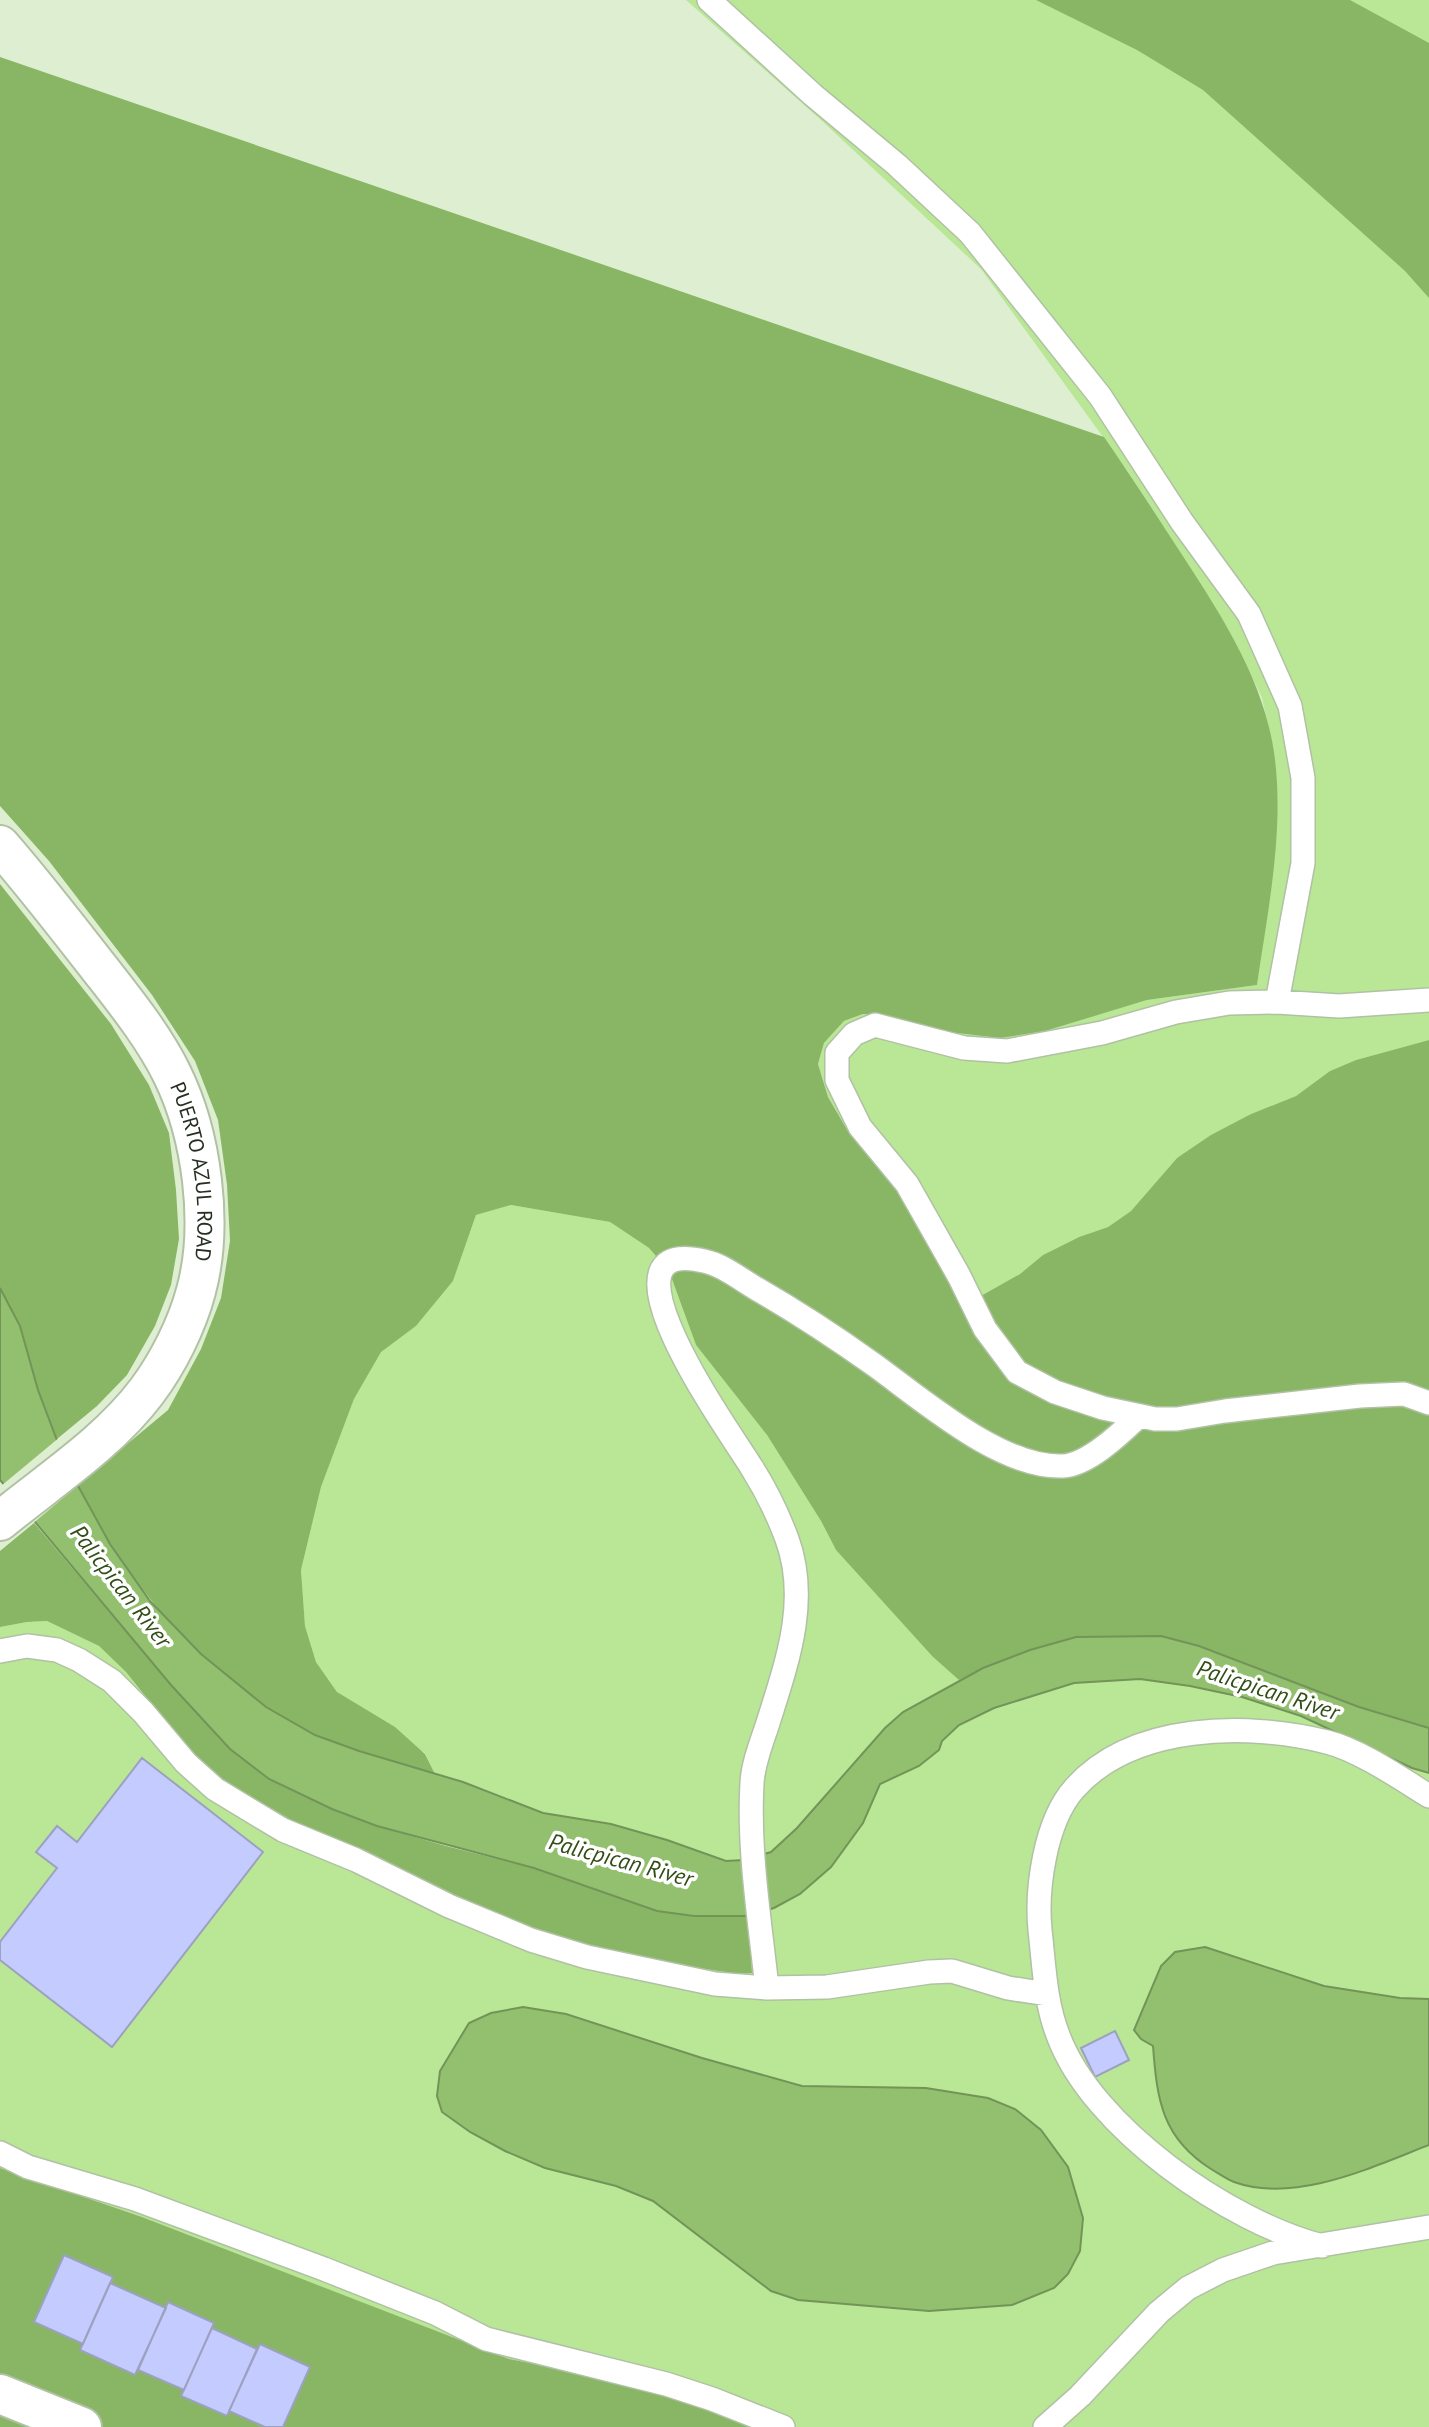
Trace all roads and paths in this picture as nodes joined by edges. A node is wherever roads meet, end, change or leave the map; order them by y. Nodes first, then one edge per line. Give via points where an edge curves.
1 (709, 0) edge
2 (0, 845) edge
3 (1429, 1000) edge
4 (1277, 1002) junction
5 (1429, 1403) edge
6 (1139, 1416) junction
7 (0, 1521) edge
8 (0, 1651) edge
9 (1429, 1796) edge
10 (767, 1988) junction
11 (1047, 1994) junction
12 (0, 2153) edge
13 (1429, 2227) edge
14 (1322, 2246) junction
15 (0, 2394) edge
16 (82, 2427) edge
17 (783, 2427) edge
18 (1045, 2427) edge

1 - 4 lane via 970,233 1100,396 1249,614 1290,706 1303,778 1303,863
2 - 7 street, PUERTO AZUL ROAD via 131,1010 172,1073 193,1127 204,1240 196,1292 178,1338 148,1390 115,1427
3 - 4 lane via 1339,1006
4 - 6 lane via 1229,1003 1176,1012 1102,1033 1007,1051 964,1048 875,1025 854,1034 837,1053 837,1080 860,1127 907,1184 985,1329 1017,1372 1055,1392
5 - 6 lane via 1404,1394 1177,1419
6 - 10 lane via 1090,1456 1066,1467 1043,1465 974,1437 799,1313 712,1263 674,1258 662,1267 657,1281 661,1304 677,1345 761,1483 788,1541 795,1569 792,1643 752,1780
8 - 10 lane via 27,1646 57,1650 79,1660 112,1681 215,1789 283,1830 459,1911 587,1957 715,1983
9 - 11 lane via 1381,1766 1328,1742 1259,1731 1207,1731 1145,1742 1101,1765 1072,1790 1056,1819 1043,1864 1038,1910
10 - 11 lane via 827,1987 952,1971
11 - 14 lane via 1058,2034 1086,2087 1150,2151 1192,2184 1262,2225
12 - 17 lane via 28,2167 135,2199 324,2269 435,2313 486,2339 666,2384
13 - 14 lane
14 - 18 lane via 1273,2253 1188,2288
15 - 16 street

